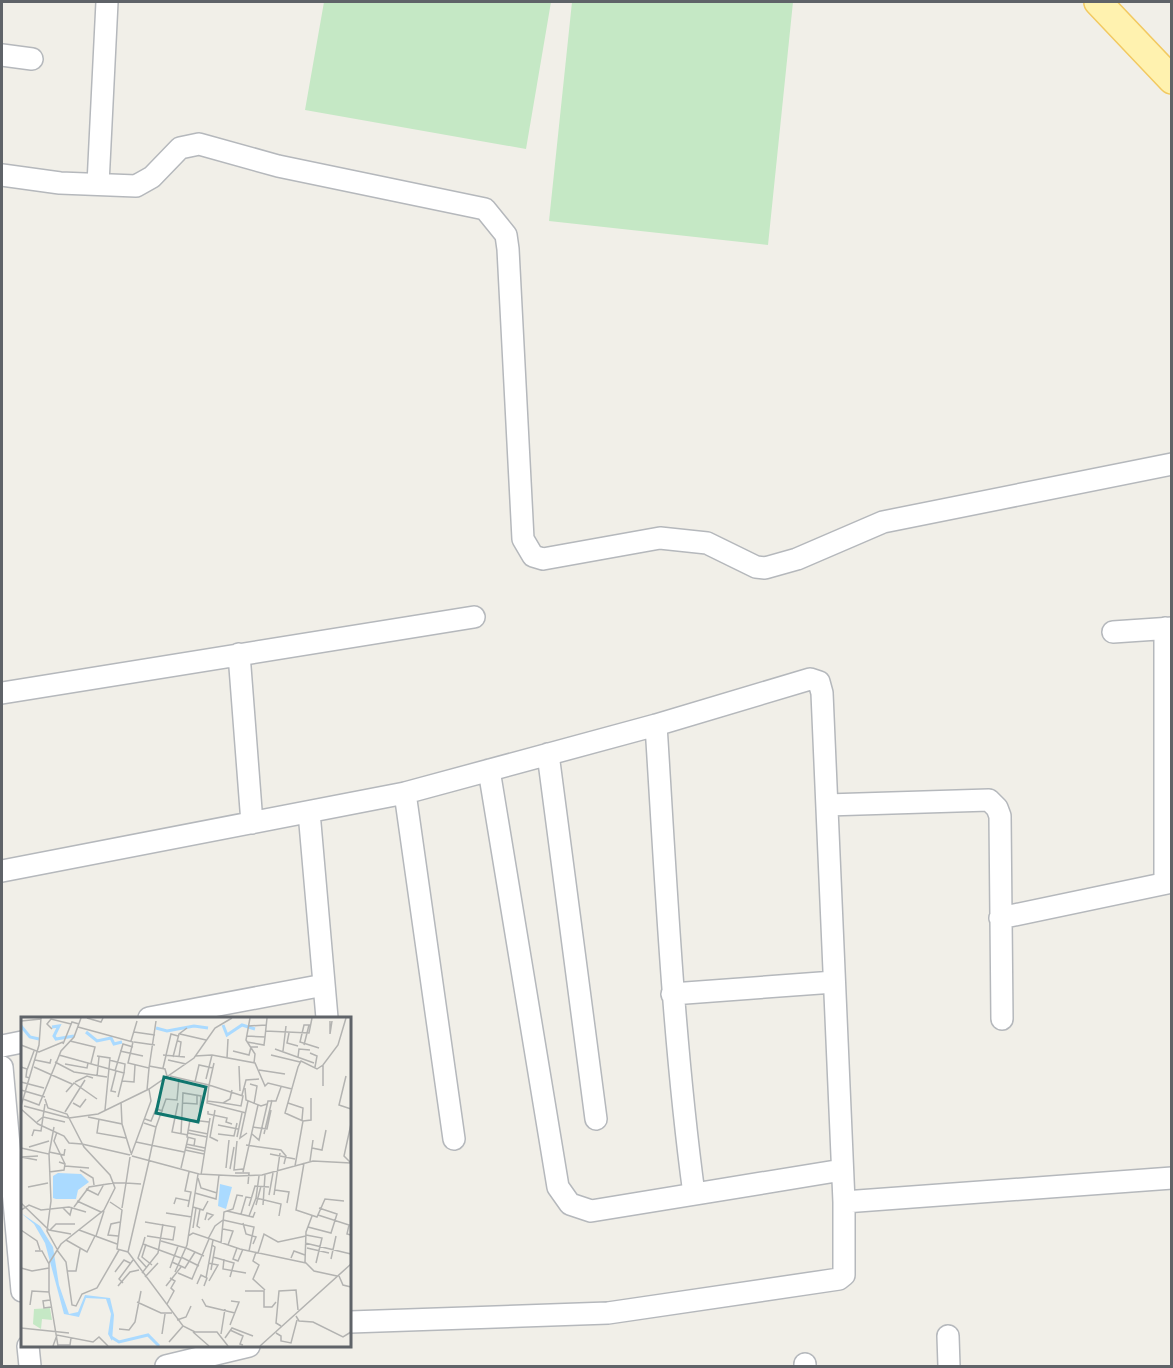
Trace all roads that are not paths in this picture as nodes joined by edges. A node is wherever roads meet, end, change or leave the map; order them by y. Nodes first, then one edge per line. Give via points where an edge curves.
1 (107, 2) edge
2 (1098, 2) edge
3 (2, 55) edge
4 (32, 59) dead end
5 (1172, 80) edge
6 (2, 175) edge
7 (98, 184) junction
8 (1172, 464) edge
9 (474, 616) dead end
10 (1168, 628) edge
11 (1113, 632) dead end
12 (239, 654) junction
13 (2, 693) edge
14 (656, 725) junction
15 (549, 754) junction
16 (489, 770) junction
17 (405, 793) junction
18 (827, 805) junction
19 (309, 812) junction
20 (252, 823) junction
21 (2, 871) edge
22 (1168, 883) edge
23 (1000, 918) junction
24 (834, 982) junction
25 (324, 985) junction
26 (672, 994) junction
27 (154, 1017) edge
28 (327, 1017) edge
29 (1002, 1019) dead end
30 (21, 1042) edge
31 (2, 1047) edge
32 (2, 1067) edge
33 (3, 1110) edge
34 (596, 1119) dead end
35 (454, 1139) dead end
36 (16, 1156) edge
37 (842, 1170) junction
38 (1172, 1178) edge
39 (694, 1194) junction
40 (844, 1202) junction
41 (21, 1268) edge
42 (351, 1322) edge
43 (948, 1336) dead end
44 (28, 1347) edge
45 (245, 1347) edge
46 (30, 1366) edge
47 (166, 1366) edge
48 (949, 1366) edge

1 - 7 street
2 - 5 main road
3 - 4 street
6 - 7 street
7 - 8 street via 144,183 180,148 199,144 278,166 485,209 506,235 523,539 532,556 543,559 660,538 707,543 765,568 797,559 883,522
9 - 12 street
10 - 11 street
10 - 22 street
12 - 13 street
12 - 20 street
14 - 15 street
14 - 18 street via 810,679 817,681 822,693
14 - 26 street
15 - 16 street
15 - 34 street
16 - 17 street
16 - 39 street via 558,1187 570,1204 591,1211
17 - 19 street
17 - 35 street
18 - 23 street via 989,800 1000,816
18 - 24 street
19 - 20 street
19 - 25 street
20 - 21 street
22 - 23 street
23 - 29 street
24 - 26 street
24 - 37 street
25 - 27 street
25 - 28 street
26 - 39 street
30 - 31 street
32 - 33 street
33 - 36 street
36 - 41 street
37 - 39 street
37 - 40 street
38 - 40 street
40 - 42 street via 846,1267 839,1279 608,1312
43 - 48 street
44 - 46 street
45 - 47 street

